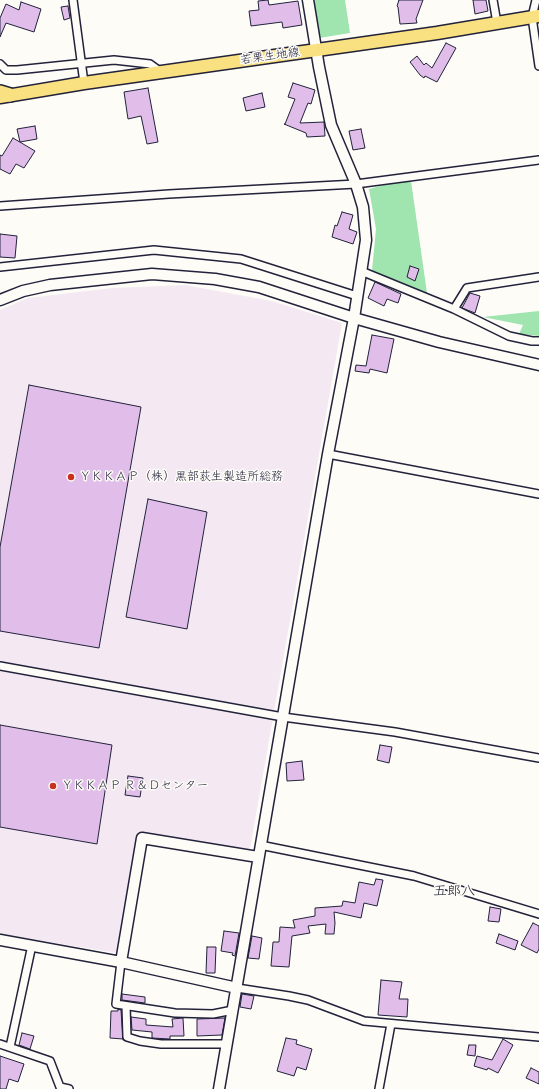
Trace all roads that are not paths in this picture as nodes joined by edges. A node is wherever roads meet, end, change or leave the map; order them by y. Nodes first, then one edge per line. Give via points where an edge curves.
1 (73, 0) edge
2 (308, 0) edge
3 (493, 0) edge
4 (536, 0) edge
5 (536, 17) edge
6 (498, 23) junction
7 (316, 50) junction
8 (81, 62) junction
9 (0, 64) edge
10 (539, 66) edge
11 (161, 72) junction
12 (84, 83) junction
13 (3, 95) edge
14 (539, 160) edge
15 (356, 184) junction
16 (0, 206) edge
17 (0, 267) edge
18 (361, 271) junction
19 (539, 277) edge
20 (357, 296) junction
21 (0, 300) edge
22 (454, 309) junction
23 (354, 318) junction
24 (539, 341) edge
25 (539, 365) edge
26 (328, 454) junction
27 (539, 494) edge
28 (0, 666) edge
29 (283, 717) junction
30 (539, 758) edge
31 (260, 845) junction
32 (258, 857) junction
33 (539, 914) edge
34 (0, 940) edge
35 (32, 945) junction
36 (121, 962) junction
37 (237, 988) junction
38 (126, 1006) junction
39 (233, 1010) junction
40 (391, 1024) junction
41 (539, 1037) edge
42 (0, 1044) edge
43 (227, 1044) junction
44 (10, 1047) junction
45 (69, 1089) edge
46 (219, 1089) edge
47 (379, 1089) edge

1 - 8 street
2 - 7 street
3 - 6 street
4 - 5 street
5 - 6 main road, 若栗生地線
5 - 10 street
6 - 7 main road, 若栗生地線
7 - 11 main road, 若栗生地線
7 - 15 street via 331,125
8 - 9 street via 17,70 6,70
8 - 11 street via 121,60 150,64
8 - 12 street
11 - 12 main road, 若栗生地線
12 - 13 main road, 若栗生地線
14 - 15 street
15 - 16 street
15 - 18 street via 363,207 366,240
17 - 20 street via 154,250 241,258
18 - 20 street
18 - 22 street
19 - 22 street via 467,288
20 - 23 street
21 - 23 street via 23,291 50,285 152,274 215,279 259,286
22 - 24 street via 509,336
23 - 25 street via 438,342
23 - 26 street
26 - 27 street
26 - 29 street
28 - 29 street
29 - 30 street via 395,732
29 - 31 street
31 - 32 street
31 - 33 street via 414,876
32 - 36 street via 142,838
32 - 37 street
34 - 35 street
35 - 36 street
35 - 44 street
36 - 37 street
36 - 38 street via 116,1004
37 - 39 street
37 - 40 street via 308,1000 364,1021
38 - 39 street via 175,1013 213,1014
38 - 43 street via 127,1037 161,1044
39 - 43 street
40 - 41 street
40 - 47 street
42 - 44 street
43 - 46 street
44 - 45 street via 50,1061 60,1088

